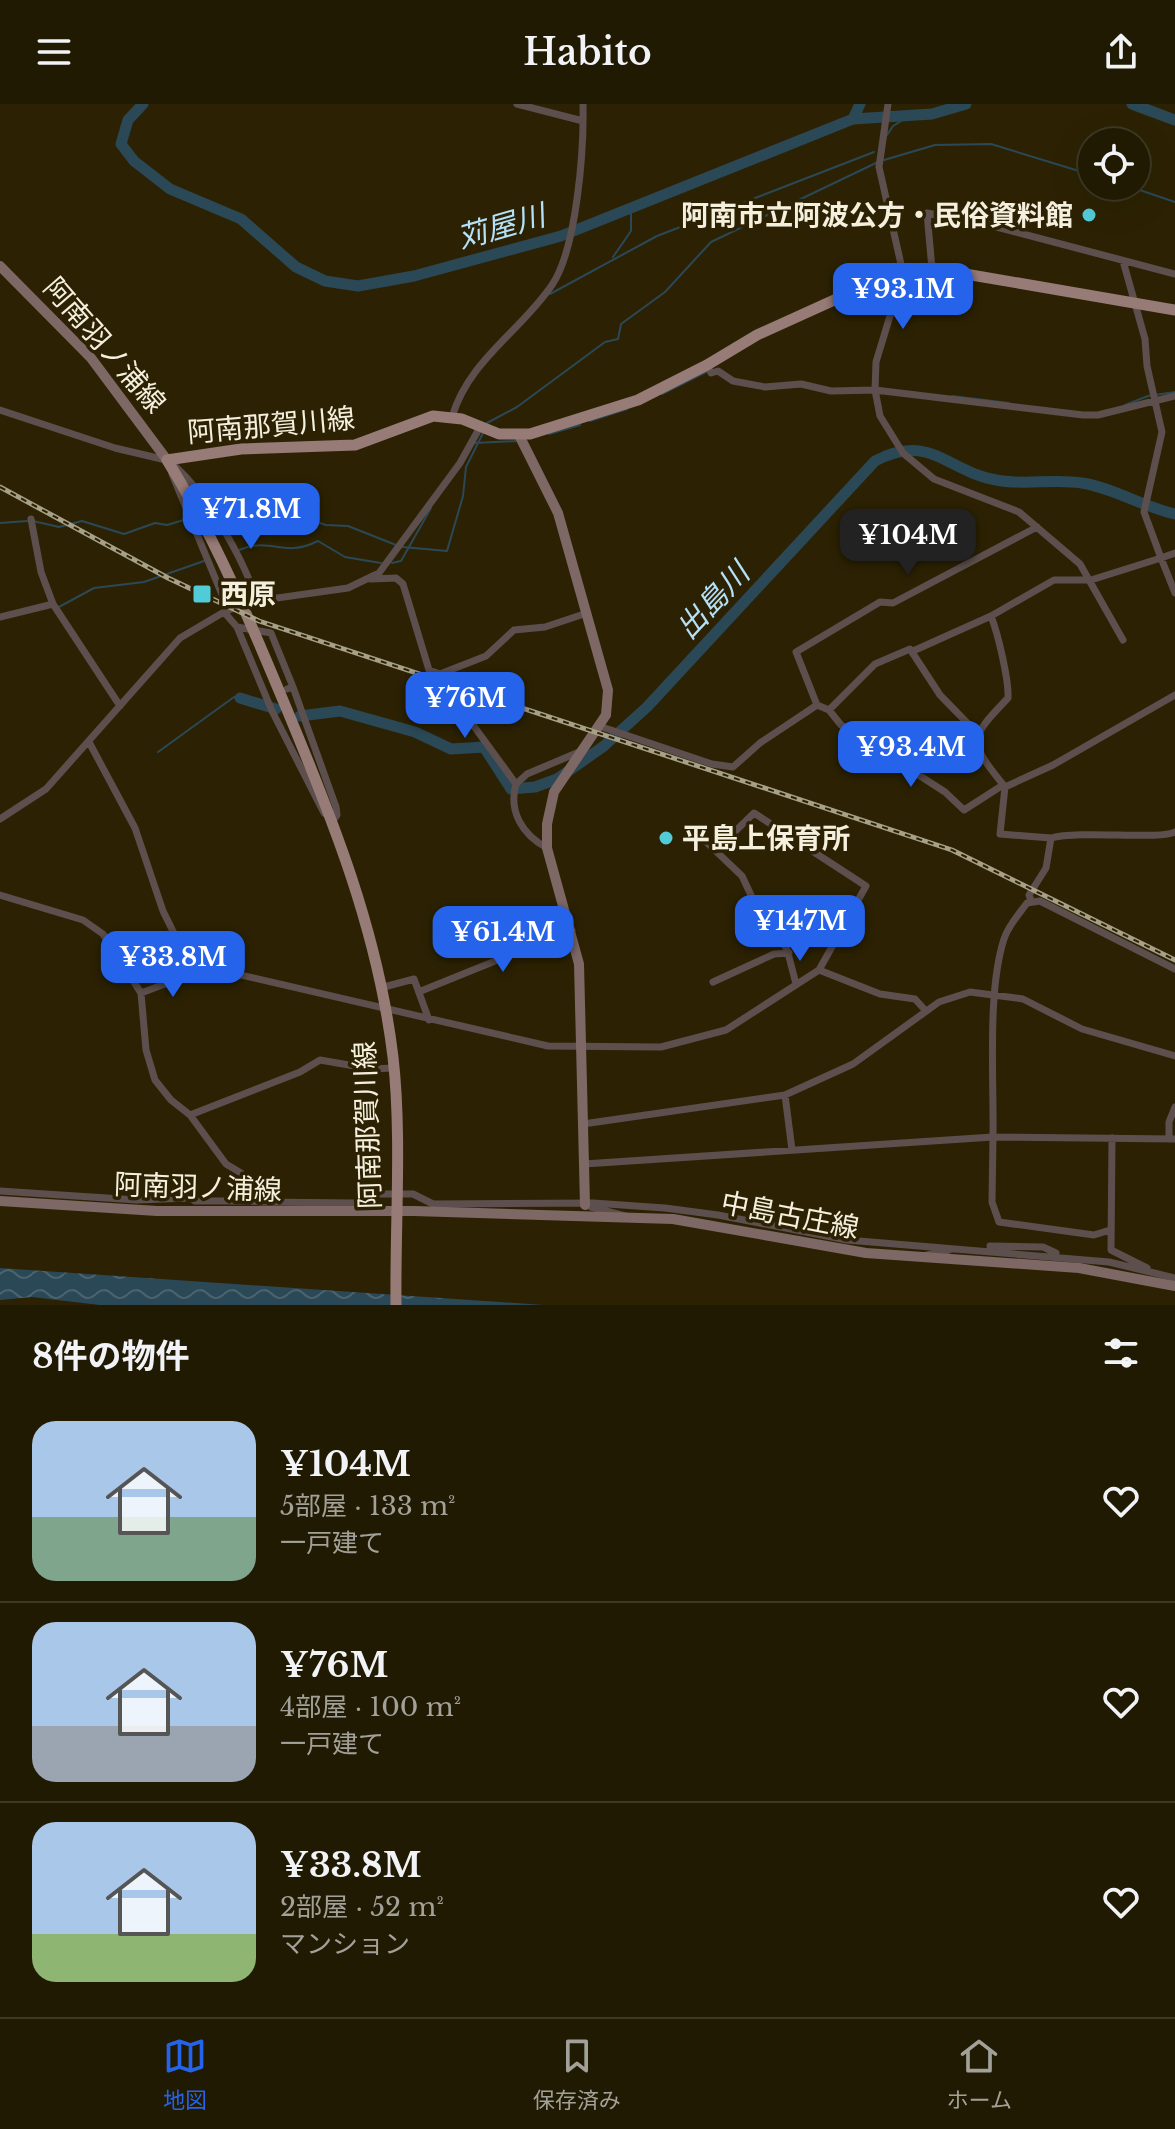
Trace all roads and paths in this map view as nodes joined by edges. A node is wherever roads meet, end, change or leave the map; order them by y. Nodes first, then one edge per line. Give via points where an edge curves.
1 (517, 104) edge
2 (583, 104) edge
3 (888, 104) edge
4 (583, 121) junction
5 (1123, 261) junction
6 (0, 266) edge
7 (932, 269) junction
8 (903, 273) junction
9 (1175, 274) edge
10 (1134, 303) junction
11 (1175, 310) edge
12 (709, 368) junction
13 (875, 389) junction
14 (1154, 396) junction
15 (1175, 396) edge
16 (0, 410) edge
17 (452, 417) junction
18 (480, 427) junction
19 (519, 435) junction
20 (1162, 441) junction
21 (1175, 442) edge
22 (167, 460) junction
23 (32, 521) dead end
24 (1037, 527) junction
25 (1175, 553) edge
26 (1161, 558) junction
27 (371, 579) junction
28 (1091, 580) junction
29 (1175, 593) edge
30 (257, 601) junction
31 (237, 605) junction
32 (54, 607) junction
33 (224, 612) junction
34 (587, 613) junction
35 (991, 616) junction
36 (0, 617) edge
37 (237, 627) junction
38 (1123, 640) dead end
39 (913, 651) junction
40 (444, 675) junction
41 (1175, 695) edge
42 (817, 705) junction
43 (120, 706) junction
44 (829, 710) junction
45 (599, 726) junction
46 (978, 734) junction
47 (89, 742) junction
48 (580, 751) junction
49 (516, 784) junction
50 (1004, 786) junction
51 (0, 819) edge
52 (333, 823) junction
53 (1175, 832) edge
54 (700, 836) dead end
55 (1051, 838) junction
56 (547, 848) junction
57 (716, 850) junction
58 (0, 895) edge
59 (1031, 900) junction
60 (572, 930) junction
61 (789, 953) junction
62 (1175, 969) edge
63 (819, 970) junction
64 (194, 974) junction
65 (713, 982) dead end
66 (796, 984) junction
67 (380, 988) junction
68 (421, 991) junction
69 (141, 993) junction
70 (997, 993) junction
71 (384, 1009) junction
72 (925, 1010) junction
73 (429, 1020) junction
74 (581, 1047) junction
75 (1175, 1056) edge
76 (394, 1075) junction
77 (785, 1095) junction
78 (1175, 1107) edge
79 (190, 1115) junction
80 (583, 1124) junction
81 (993, 1137) junction
82 (1112, 1138) junction
83 (1172, 1139) edge
84 (792, 1150) junction
85 (584, 1164) junction
86 (0, 1191) edge
87 (0, 1201) edge
88 (250, 1201) junction
89 (260, 1202) junction
90 (348, 1203) junction
91 (585, 1205) junction
92 (395, 1209) junction
93 (315, 1212) junction
94 (626, 1217) junction
95 (1110, 1230) junction
96 (965, 1248) junction
97 (921, 1257) junction
98 (1151, 1271) junction
99 (1175, 1278) edge
100 (1175, 1286) edge
101 (396, 1305) edge

1 - 4 street
2 - 4 street
3 - 8 street via 879,167
4 - 17 street via 578,187 559,273 470,375
5 - 7 street via 927,213
5 - 9 street
5 - 10 street
6 - 22 main road, 阿南羽ノ浦線 via 91,358
7 - 8 main road, 阿南那賀川線
7 - 10 main road, 阿南那賀川線
8 - 12 main road, 阿南那賀川線 via 757,335
8 - 13 street via 876,362
10 - 11 main road, 阿南那賀川線
10 - 14 street
12 - 13 street via 765,387
12 - 19 main road, 阿南那賀川線 via 608,412
13 - 14 street via 1083,415
13 - 24 street via 880,416 902,451 934,479 1019,512
14 - 15 street
14 - 20 street
16 - 22 street
17 - 18 main road, 阿南那賀川線
17 - 22 main road, 阿南那賀川線 via 433,416 355,445 241,449
18 - 19 main road, 阿南那賀川線
18 - 27 street via 460,463
19 - 34 main road via 553,501
20 - 21 street
20 - 26 street via 1146,506
22 - 30 street via 188,478 210,512
22 - 31 street via 223,597
22 - 52 main road, 阿南那賀川線 via 235,586
23 - 32 street
24 - 28 street
24 - 42 street via 893,603 880,602 796,652
25 - 26 street
26 - 28 street
26 - 29 street
27 - 30 street via 348,588
27 - 40 street via 396,578 403,584 429,670
28 - 35 street via 1054,580
28 - 38 street
30 - 31 street
31 - 33 street
32 - 36 street
32 - 43 street
33 - 37 street
33 - 43 street via 180,638
34 - 40 street via 545,627 514,630 486,656
34 - 45 main road via 608,690 609,705
35 - 39 street
35 - 46 street via 1009,693
37 - 52 street via 320,806
37 - 52 street via 271,633 336,807
39 - 44 street via 875,664
39 - 46 street via 940,695
40 - 49 street via 449,692
41 - 50 street via 1053,765
42 - 44 street
42 - 45 street via 733,767
43 - 47 street
44 - 50 street via 841,725 945,792 964,810
45 - 48 main road
46 - 50 street via 982,756
47 - 51 street via 46,789
47 - 64 street via 135,828 163,911
48 - 49 street
48 - 56 main road via 551,801
49 - 56 street via 517,816 529,835
50 - 55 street via 1000,834
52 - 67 main road, 阿南那賀川線 via 360,896
53 - 55 street
54 - 57 street
55 - 59 street via 1046,868
56 - 60 main road
57 - 61 street via 742,876 758,910
57 - 63 street via 754,813 866,886
58 - 69 street via 95,927
59 - 62 street
59 - 70 street via 1004,936
60 - 68 street
60 - 74 main road via 579,964
61 - 65 street via 774,954
61 - 66 street
63 - 66 street
63 - 72 street via 880,994 915,999
64 - 69 street
64 - 71 street via 215,969
66 - 74 street via 710,1036 661,1047
67 - 68 street via 414,979
67 - 71 main road, 阿南那賀川線
68 - 73 street
69 - 79 street via 146,1050 155,1080
70 - 72 street via 970,992
70 - 75 street via 1023,999 1082,1029
70 - 81 street
71 - 73 street
71 - 76 main road, 阿南那賀川線
72 - 77 street via 853,1064
73 - 74 street via 548,1046
74 - 80 main road
76 - 79 street via 320,1060
76 - 92 main road, 阿南那賀川線
77 - 80 street
77 - 84 street
78 - 83 street via 1169,1122
79 - 88 street via 226,1164 241,1173
80 - 85 main road
81 - 82 street
81 - 84 street
81 - 95 street via 992,1202 999,1222 1094,1235
82 - 83 street
82 - 95 street
84 - 85 street
85 - 91 main road
86 - 88 street
87 - 93 main road, 阿南羽ノ浦線 via 122,1210
88 - 89 street
89 - 90 street
89 - 93 street
90 - 91 street via 378,1194 413,1194 433,1204
90 - 93 street
91 - 94 street
91 - 96 street via 678,1210 847,1240
92 - 93 main road, 阿南羽ノ浦線
92 - 94 main road, 中島古庄線
92 - 101 main road, 阿南那賀川線
94 - 97 main road, 中島古庄線 via 694,1221 826,1248
95 - 98 street via 1112,1253
96 - 97 street
96 - 98 street via 1059,1255
97 - 100 main road, 中島古庄線 via 1079,1268
98 - 99 street

